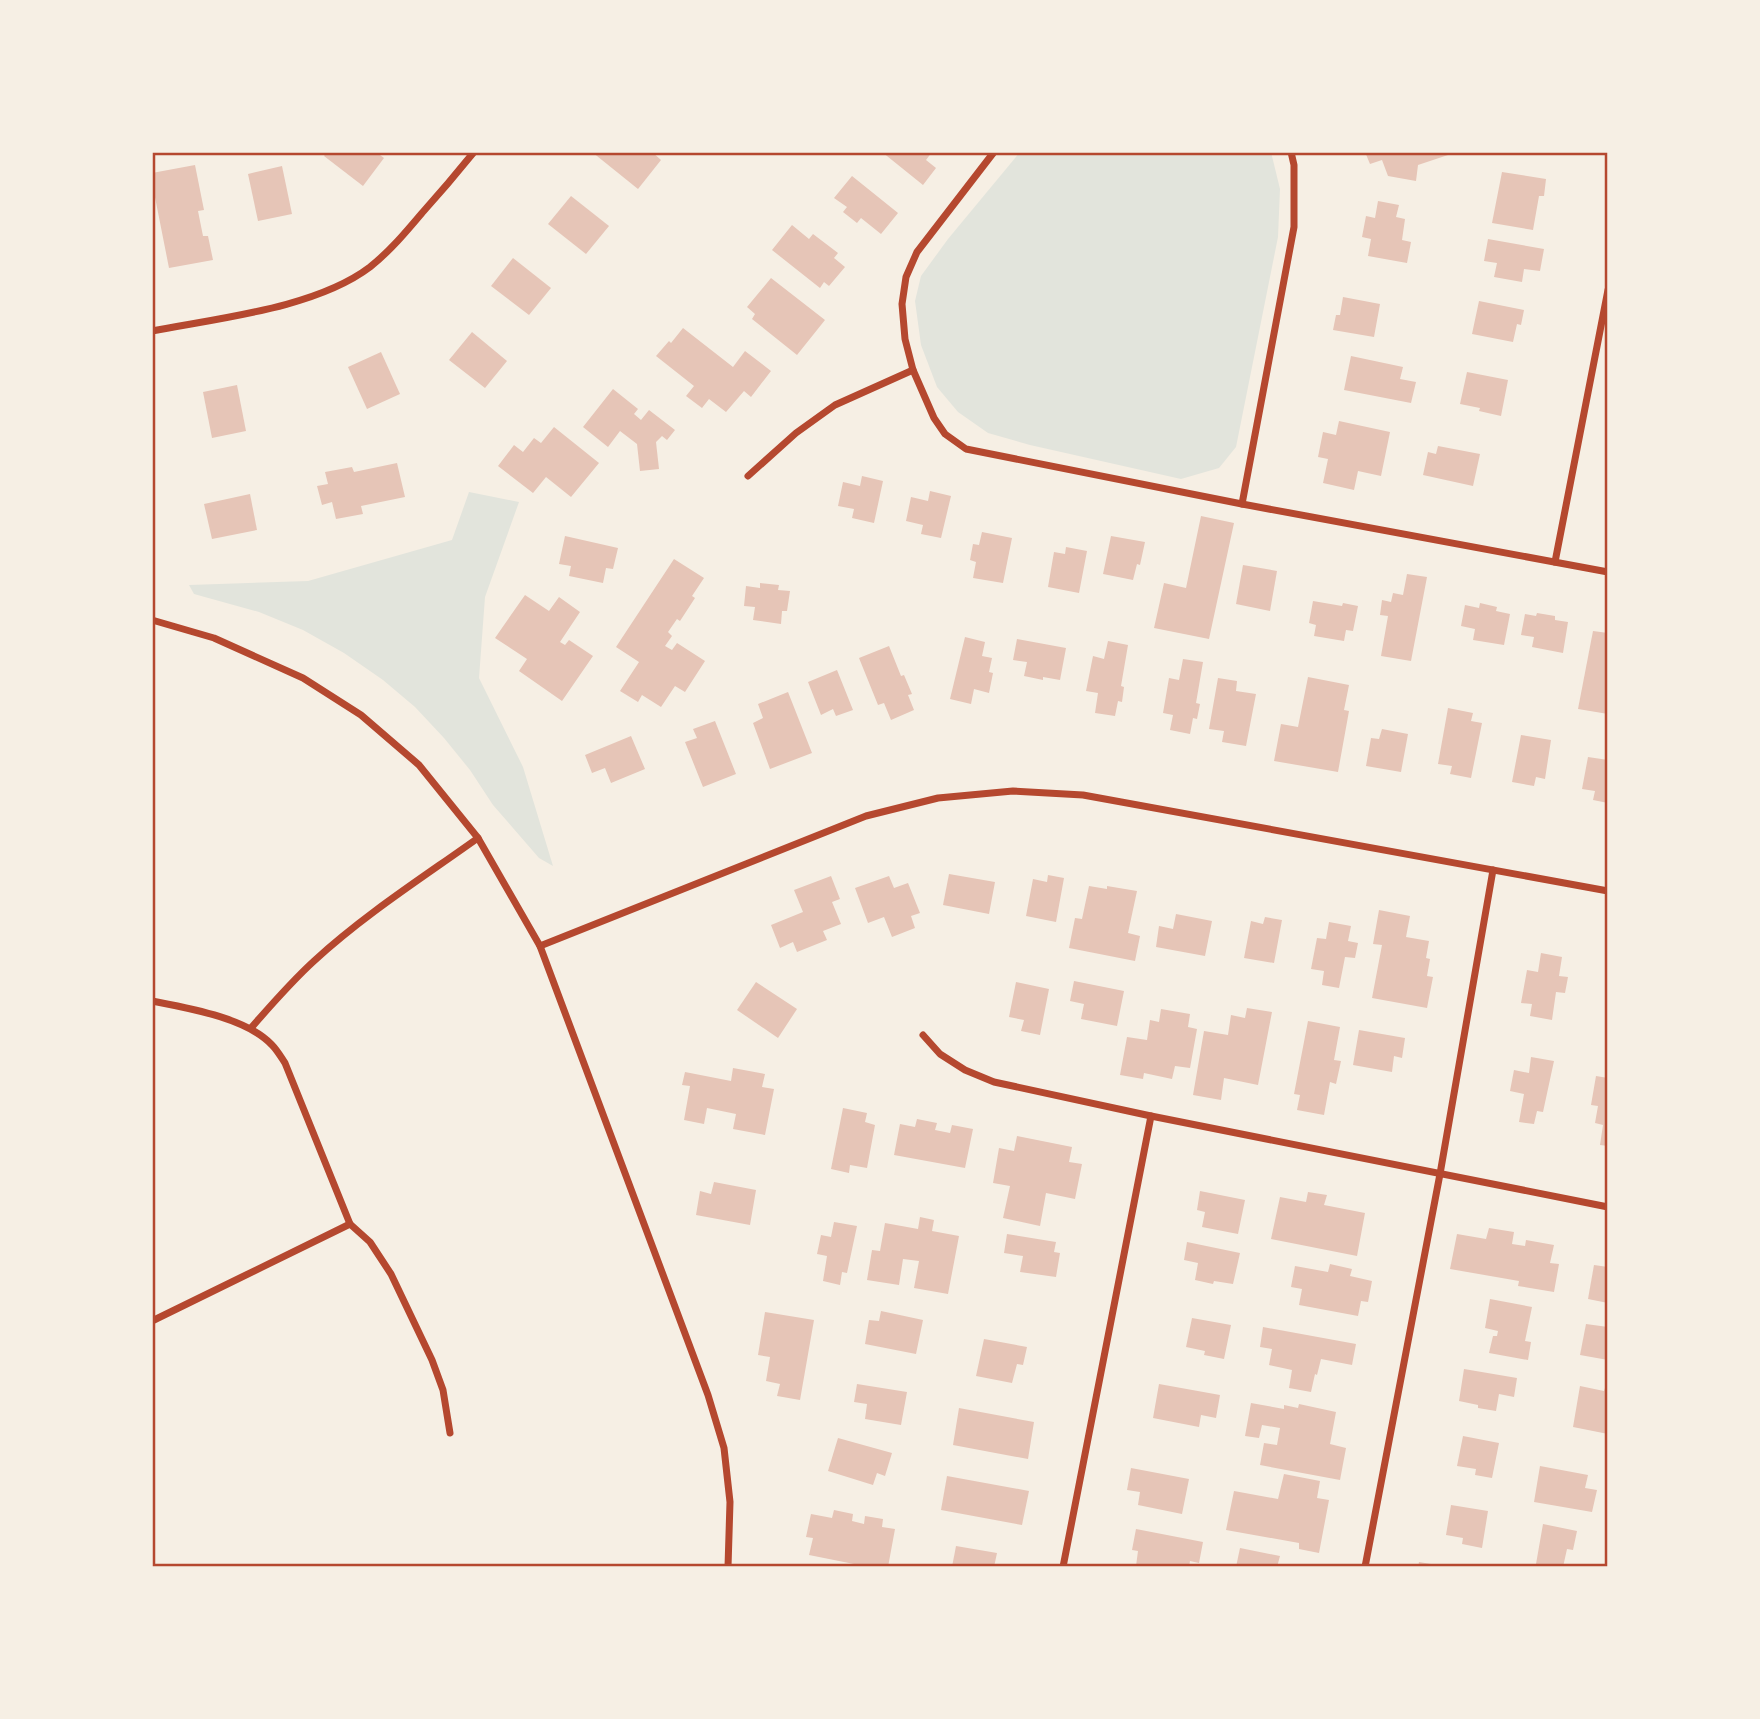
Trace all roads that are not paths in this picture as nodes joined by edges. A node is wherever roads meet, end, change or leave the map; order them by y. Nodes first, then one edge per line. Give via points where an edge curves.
1 (474, 152) edge
2 (994, 152) edge
3 (1291, 152) edge
4 (1608, 290) edge
5 (152, 331) edge
6 (913, 370) junction
7 (748, 476) dead end
8 (1242, 504) junction
9 (1555, 562) junction
10 (1608, 572) edge
11 (152, 620) edge
12 (478, 838) junction
13 (1493, 870) junction
14 (1608, 891) edge
15 (540, 947) junction
16 (152, 1001) edge
17 (251, 1028) junction
18 (923, 1035) dead end
19 (1152, 1116) junction
20 (1440, 1174) junction
21 (1608, 1207) edge
22 (350, 1224) junction
23 (152, 1321) edge
24 (450, 1433) dead end
25 (728, 1567) edge
26 (1063, 1567) edge
27 (1365, 1567) edge

1 - 5 street via 397,243 345,283 266,309
2 - 6 street via 917,252 906,277 902,304
3 - 8 street via 1294,227
4 - 9 street
6 - 7 street via 835,405
6 - 8 street via 934,418 945,434 966,449
8 - 9 street
9 - 10 street
11 - 12 street via 214,638 303,678 361,715 419,765
12 - 15 street
12 - 17 street via 324,952
13 - 14 street
13 - 15 street via 1083,795 1013,791 938,798 866,816
13 - 20 street
15 - 25 street via 708,1395 724,1448 730,1502
16 - 17 street
17 - 22 street via 285,1063
18 - 19 street via 940,1054 994,1083
19 - 20 street
19 - 26 street
20 - 21 street
20 - 27 street
22 - 23 street
22 - 24 street via 370,1242 391,1274 432,1360

